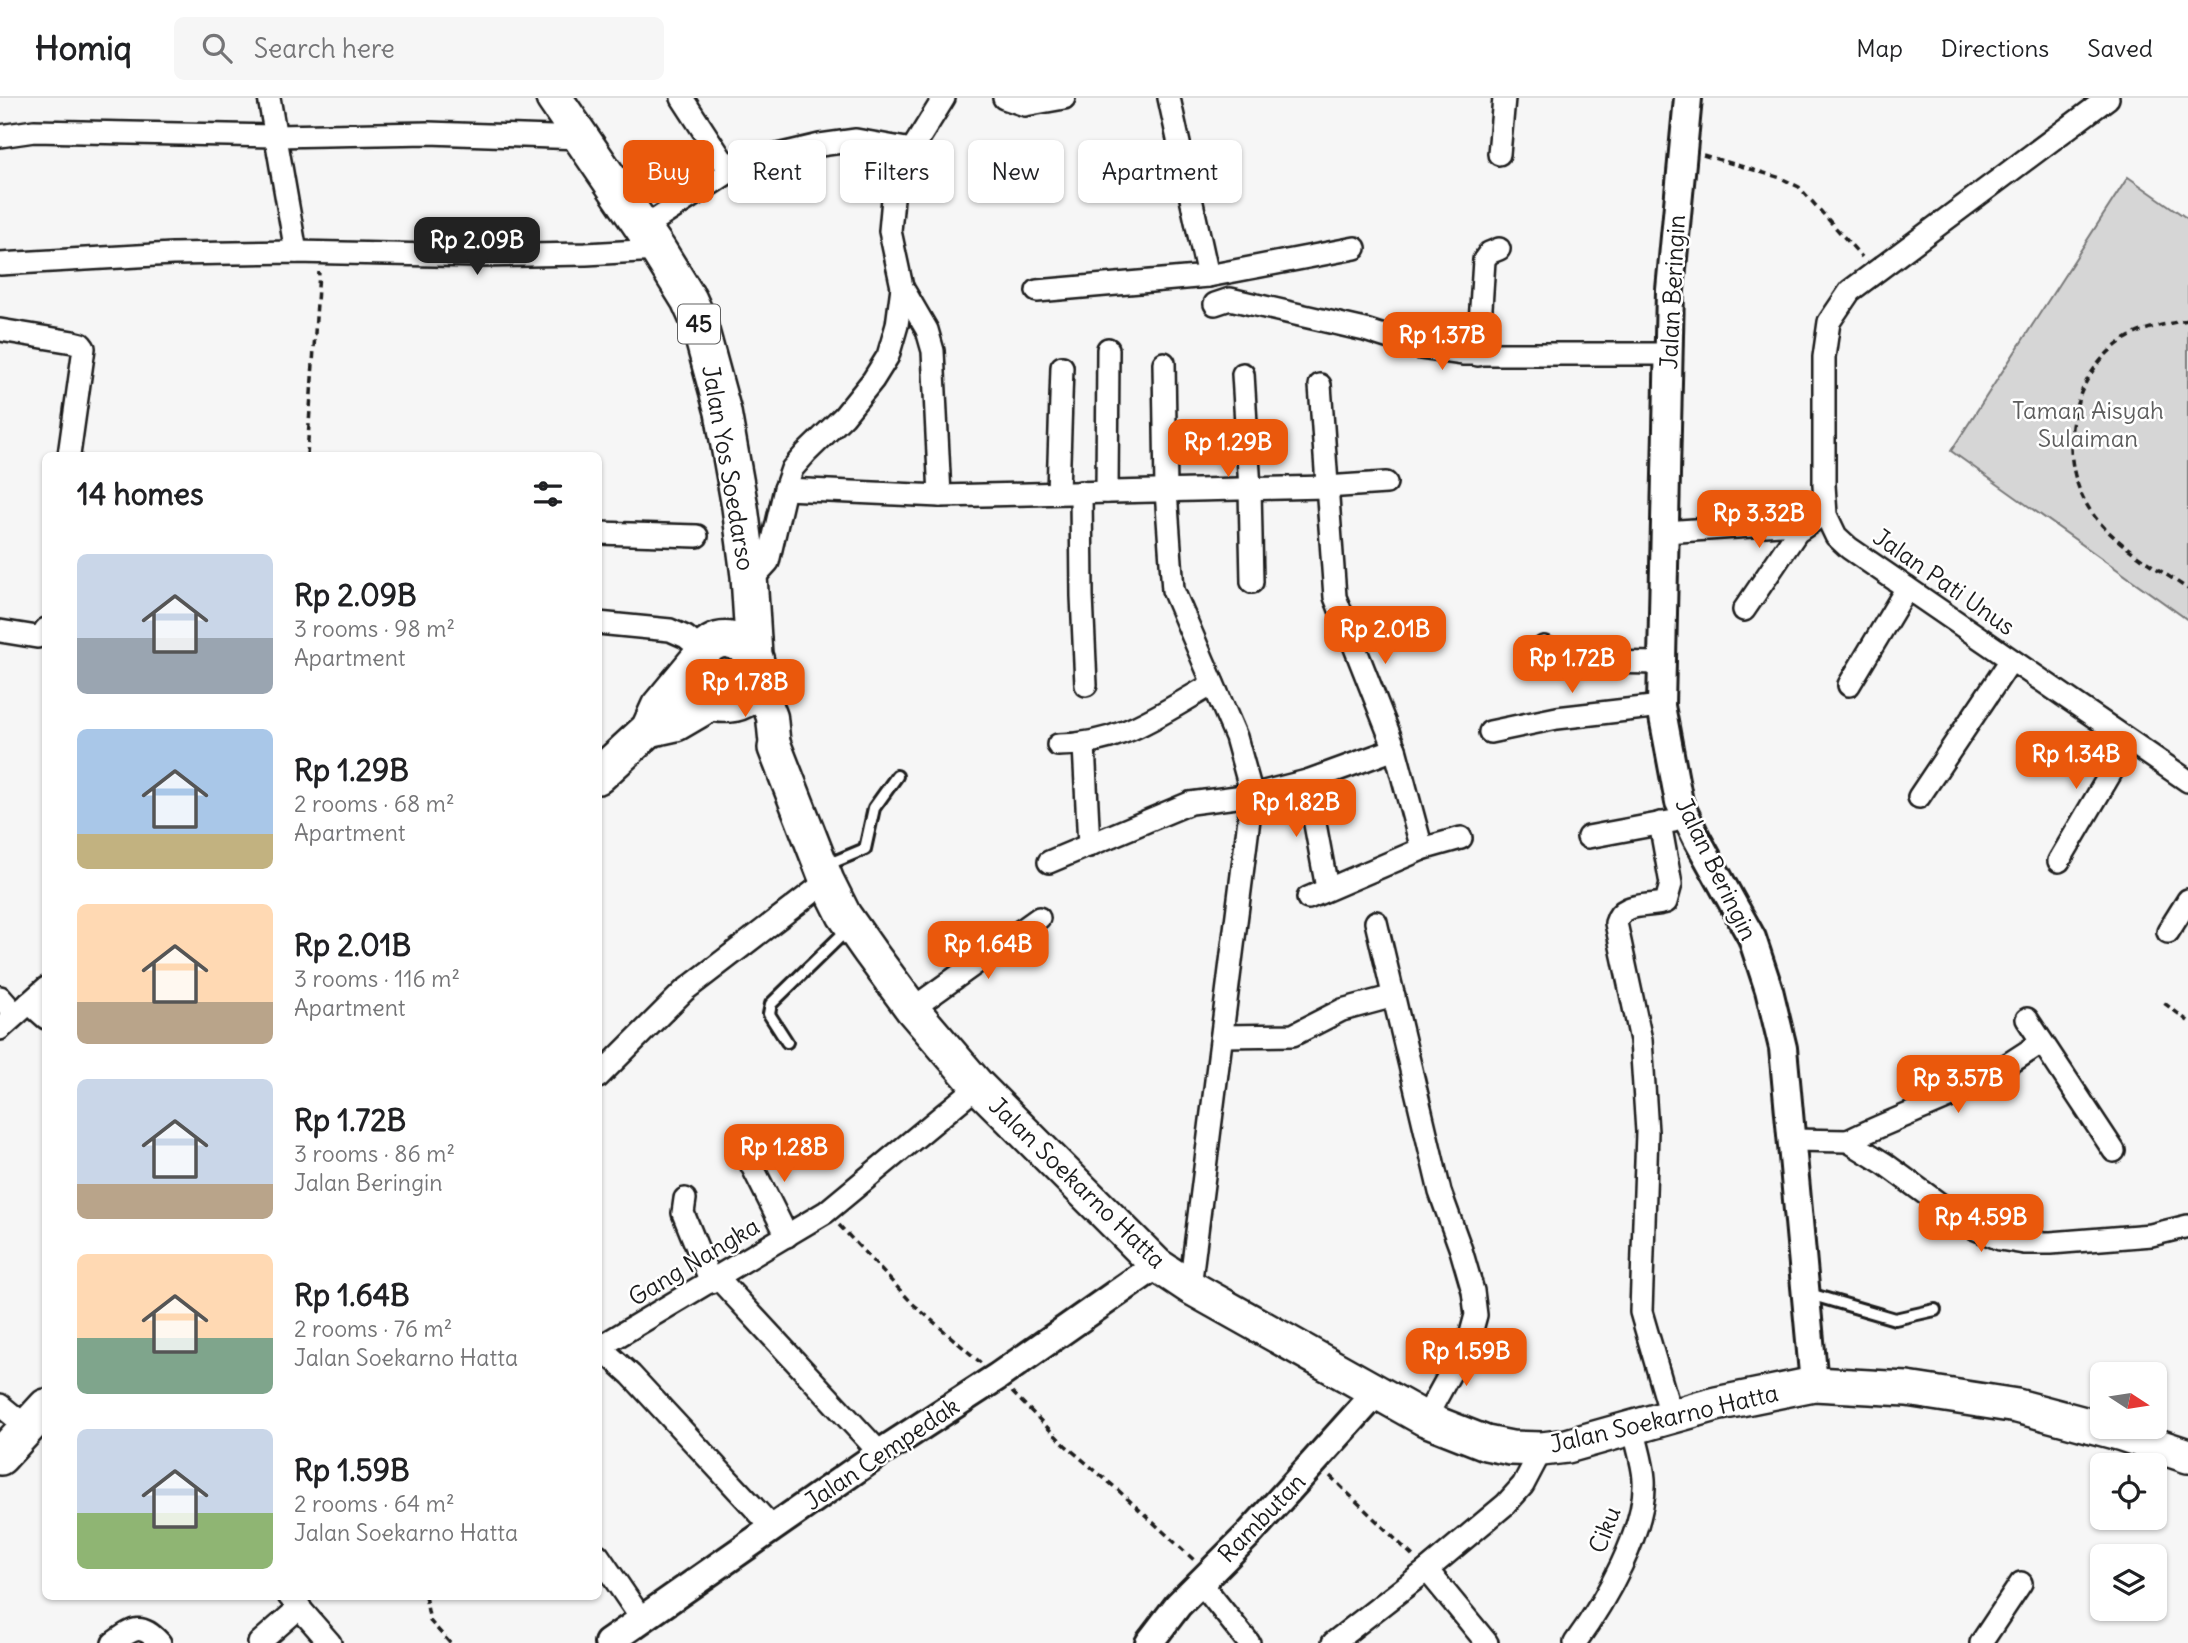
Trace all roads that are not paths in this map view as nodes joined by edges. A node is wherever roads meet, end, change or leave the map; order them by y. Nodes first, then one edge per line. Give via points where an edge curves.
1 (270, 98) edge
2 (554, 98) edge
3 (682, 98) edge
4 (944, 98) edge
5 (1004, 98) edge
6 (1064, 98) edge
7 (1169, 98) edge
8 (1504, 98) edge
9 (1688, 98) edge
10 (2108, 98) edge
11 (0, 136) edge
12 (276, 136) junction
13 (582, 138) junction
14 (918, 140) edge
15 (1499, 155) dead end
16 (728, 163) edge
17 (728, 175) edge
18 (891, 203) edge
19 (651, 239) junction
20 (1354, 248) dead end
21 (1499, 249) dead end
22 (296, 253) junction
23 (0, 264) edge
24 (1208, 276) junction
25 (902, 287) junction
26 (1037, 291) dead end
27 (1215, 304) dead end
28 (0, 330) edge
29 (1108, 349) dead end
30 (1670, 354) junction
31 (1478, 355) junction
32 (1164, 363) dead end
33 (1062, 367) dead end
34 (1243, 374) dead end
35 (1320, 385) dead end
36 (69, 452) edge
37 (1386, 482) dead end
38 (1326, 487) junction
39 (785, 489) junction
40 (1250, 489) junction
41 (1166, 491) junction
42 (1058, 492) junction
43 (1081, 492) junction
44 (1108, 492) junction
45 (940, 496) junction
46 (1818, 519) junction
47 (1665, 532) junction
48 (602, 533) edge
49 (697, 536) dead end
50 (749, 582) junction
51 (1252, 582) dead end
52 (1907, 588) junction
53 (1744, 610) dead end
54 (602, 623) edge
55 (0, 631) edge
56 (42, 634) edge
57 (1544, 647) dead end
58 (703, 652) junction
59 (2011, 660) junction
60 (1661, 663) junction
61 (1213, 684) junction
62 (740, 685) junction
63 (1086, 685) dead end
64 (1849, 685) dead end
65 (1661, 706) junction
66 (649, 729) junction
67 (1490, 732) dead end
68 (2129, 742) junction
69 (1058, 745) dead end
70 (1084, 745) junction
71 (775, 748) joint
72 (1395, 749) junction
73 (602, 772) edge
74 (897, 776) dead end
75 (1307, 781) junction
76 (2188, 781) edge
77 (1252, 795) junction
78 (1919, 797) dead end
79 (1687, 818) junction
80 (1660, 824) junction
81 (1588, 837) dead end
82 (1461, 838) dead end
83 (1089, 846) junction
84 (1422, 849) junction
85 (2059, 861) dead end
86 (1049, 862) dead end
87 (824, 874) junction
88 (2188, 900) edge
89 (1039, 918) dead end
90 (1376, 922) dead end
91 (852, 926) junction
92 (2168, 932) dead end
93 (42, 991) edge
94 (1394, 996) junction
95 (0, 997) edge
96 (912, 1009) junction
97 (15, 1015) edge
98 (42, 1018) edge
99 (2027, 1019) dead end
100 (1222, 1036) junction
101 (787, 1042) dead end
102 (2042, 1042) junction
103 (602, 1073) edge
104 (978, 1086) junction
105 (1792, 1140) junction
106 (1848, 1141) junction
107 (744, 1150) dead end
108 (2114, 1151) dead end
109 (685, 1199) dead end
110 (2188, 1226) edge
111 (787, 1236) junction
112 (1157, 1265) junction
113 (715, 1280) junction
114 (1190, 1287) junction
115 (1806, 1293) junction
116 (1935, 1310) dead end
117 (602, 1347) edge
118 (602, 1350) edge
119 (1814, 1384) junction
120 (1376, 1394) junction
121 (0, 1405) edge
122 (1671, 1415) junction
123 (36, 1417) edge
124 (1425, 1419) junction
125 (1633, 1426) junction
126 (1542, 1449) junction
127 (880, 1453) junction
128 (2188, 1456) edge
129 (0, 1457) edge
130 (773, 1528) junction
131 (602, 1562) edge
132 (1427, 1570) junction
133 (1204, 1578) junction
134 (2021, 1583) dead end
135 (295, 1601) edge
136 (641, 1618) junction
137 (113, 1643) edge
138 (160, 1643) edge
139 (259, 1643) edge
140 (330, 1643) edge
141 (608, 1643) edge
142 (1149, 1643) edge
143 (1249, 1643) edge
144 (1333, 1643) edge
145 (1487, 1643) edge
146 (1575, 1643) edge
147 (1981, 1643) edge

1 - 12 street
2 - 13 highway, Jalan Yos Soedarso / 45
3 - 16 street
4 - 14 street
5 - 6 street via 1026,105
7 - 24 street
8 - 15 street
9 - 30 street, Jalan Beringin via 1670,290
10 - 46 street, Jalan Pati Unus via 1850,291 1829,322 1824,357 1824,485
11 - 12 street via 33,131
12 - 13 street via 428,133
12 - 22 street
13 - 19 highway, Jalan Yos Soedarso / 45
17 - 19 street
18 - 25 street via 890,232
19 - 22 street via 586,254
19 - 50 highway, Jalan Yos Soedarso / 45 via 698,320 723,412
20 - 24 street
21 - 31 street via 1485,260
22 - 23 street via 172,254
24 - 26 street
25 - 39 street via 888,356 844,416 792,470
25 - 45 street via 927,330 933,351
27 - 31 street via 1230,299 1365,330 1421,348
28 - 36 street via 73,342 84,348
29 - 44 street
30 - 31 street
30 - 47 street, Jalan Beringin
32 - 41 street
33 - 42 street
34 - 40 street
35 - 38 street
37 - 38 street
38 - 40 street
38 - 72 street via 1335,597
39 - 45 street
39 - 50 street via 768,562
40 - 41 street
40 - 51 street
41 - 44 street
41 - 61 street via 1173,590
42 - 43 street
42 - 45 street
43 - 44 street
43 - 63 street
46 - 47 street
46 - 52 street, Jalan Pati Unus via 1849,548
46 - 53 street via 1797,532
47 - 60 street, Jalan Beringin
48 - 49 street
50 - 58 highway, Jalan Yos Soedarso
50 - 62 highway, Jalan Yos Soedarso / 45
52 - 59 street, Jalan Pati Unus
52 - 64 street
54 - 58 street via 670,631 686,637
55 - 56 street
57 - 60 street via 1584,661
58 - 62 highway via 695,680 704,696
58 - 62 highway via 720,641 745,646
58 - 66 highway, Jalan Yos Soedarso via 659,707
59 - 68 street, Jalan Pati Unus
59 - 78 street
60 - 65 street, Jalan Beringin
61 - 70 street via 1130,731
61 - 77 street via 1236,737
62 - 66 highway via 676,723
62 - 71 main road, Jalan Soekarno Hatta via 772,717
65 - 67 street via 1557,718
65 - 79 street, Jalan Beringin via 1679,802
66 - 73 highway
68 - 76 street, Jalan Pati Unus
68 - 85 street
69 - 70 street
70 - 83 street
71 - 87 main road, Jalan Soekarno Hatta
72 - 75 street
72 - 84 street
74 - 87 lane via 874,808 865,849
75 - 77 street
75 - 84 street via 1317,893
77 - 83 street via 1190,803
77 - 100 street
79 - 80 street
79 - 105 street, Jalan Beringin via 1752,938 1769,990 1783,1048
80 - 81 street
80 - 122 street via 1671,884 1666,902 1624,909 1616,923 1642,1040 1647,1132 1641,1312
82 - 84 street
83 - 86 street
87 - 91 main road, Jalan Soekarno Hatta
87 - 103 street via 684,991
88 - 92 street
89 - 96 street
90 - 94 street
91 - 96 main road, Jalan Soekarno Hatta
91 - 101 lane via 771,1004 769,1014
93 - 97 street
94 - 100 street via 1342,1010 1293,1035
94 - 124 street via 1440,1192 1473,1291 1476,1315 1470,1337
95 - 97 street
96 - 104 main road, Jalan Soekarno Hatta
97 - 98 street
99 - 102 street
100 - 114 street
102 - 106 street via 1958,1093
102 - 108 street
104 - 111 street, Gang Nangka via 826,1212
104 - 112 main road, Jalan Soekarno Hatta
105 - 106 street
105 - 115 street, Jalan Beringin
106 - 110 street via 1971,1227 2000,1240 2052,1243 2151,1235
107 - 111 street
109 - 113 street via 683,1213
111 - 113 street, Gang Nangka
112 - 114 main road, Jalan Soekarno Hatta
112 - 127 street, Jalan Cempedak
113 - 117 street, Gang Nangka
113 - 127 street
114 - 120 main road, Jalan Soekarno Hatta
115 - 116 lane via 1895,1319
115 - 119 street, Jalan Beringin
118 - 130 street
119 - 122 main road, Jalan Soekarno Hatta
119 - 128 main road, Jalan Soekarno Hatta via 1907,1389 2017,1406
120 - 124 main road, Jalan Soekarno Hatta
120 - 133 street, Rambutan
121 - 123 street
122 - 125 main road, Jalan Soekarno Hatta
123 - 129 highway
124 - 126 main road, Jalan Soekarno Hatta via 1486,1443
125 - 126 main road, Jalan Soekarno Hatta
125 - 146 street, Ciku via 1644,1479 1642,1507 1631,1542 1596,1613
126 - 132 street via 1523,1485 1506,1504
127 - 130 street, Jalan Cempedak
130 - 136 street, Jalan Cempedak
131 - 136 street
132 - 144 street
132 - 145 street
133 - 142 street, Rambutan
133 - 143 street
134 - 147 street
135 - 139 street
135 - 140 street
136 - 141 street, Jalan Cempedak
137 - 138 street via 140,1628

